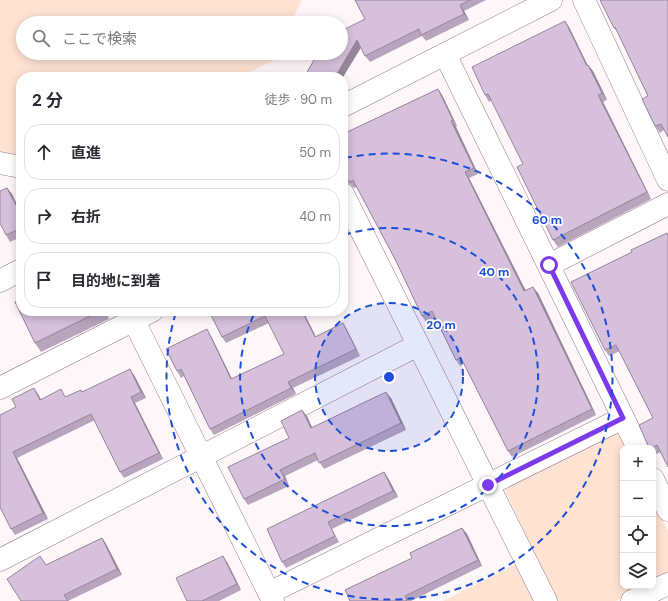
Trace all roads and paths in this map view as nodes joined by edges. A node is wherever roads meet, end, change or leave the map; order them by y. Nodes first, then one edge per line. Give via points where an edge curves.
1 (551, 0) edge
2 (584, 0) edge
3 (445, 54) junction
4 (348, 103) edge
5 (0, 164) edge
6 (16, 166) edge
7 (668, 180) edge
8 (668, 204) edge
9 (348, 210) edge
10 (549, 265) junction
11 (16, 273) edge
12 (0, 281) edge
13 (134, 316) edge
14 (139, 316) edge
15 (418, 345) junction
16 (0, 388) edge
17 (623, 418) junction
18 (636, 445) edge
19 (201, 456) junction
20 (654, 481) edge
21 (488, 485) junction
22 (668, 510) edge
23 (0, 560) edge
24 (668, 584) edge
25 (271, 597) edge
26 (546, 601) edge
27 (632, 601) edge

1 - 3 street
2 - 7 street
3 - 4 street
3 - 10 street
5 - 6 street
8 - 10 street
9 - 15 street
10 - 17 street
11 - 12 street
13 - 16 street
14 - 19 street
15 - 19 street
15 - 21 street
17 - 18 street
17 - 21 street
19 - 23 street
19 - 25 street
20 - 22 street
21 - 25 street
21 - 26 street
24 - 27 street

